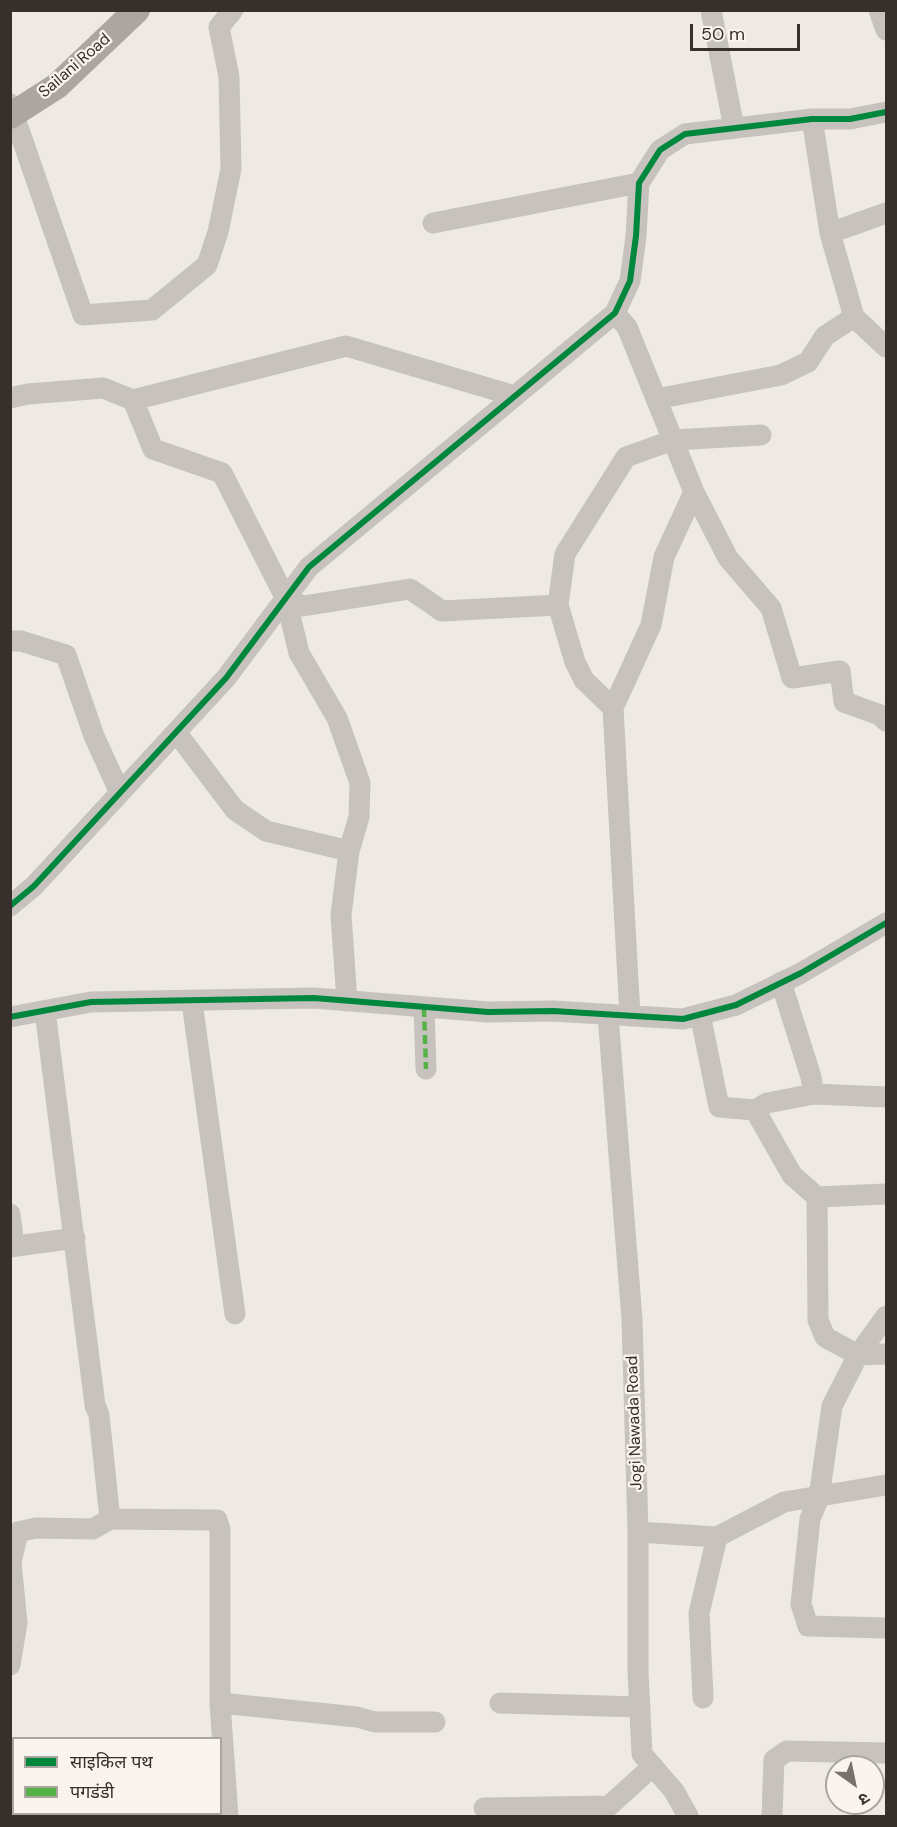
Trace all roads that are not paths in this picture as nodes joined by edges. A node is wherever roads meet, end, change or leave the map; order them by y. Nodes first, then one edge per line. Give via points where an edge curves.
1 (137, 10) edge
2 (233, 10) edge
3 (711, 10) edge
4 (879, 10) edge
5 (886, 30) edge
6 (12, 111) edge
7 (886, 112) edge
8 (812, 119) junction
9 (734, 128) junction
10 (639, 183) junction
11 (886, 213) edge
12 (433, 223) dead end
13 (830, 233) junction
14 (615, 313) junction
15 (854, 317) junction
16 (886, 347) edge
17 (515, 396) junction
18 (10, 398) edge
19 (656, 399) junction
20 (133, 400) junction
21 (761, 435) dead end
22 (672, 440) junction
23 (694, 492) junction
24 (286, 599) junction
25 (558, 605) junction
26 (10, 641) edge
27 (613, 708) junction
28 (886, 721) edge
29 (176, 732) junction
30 (120, 793) junction
31 (349, 851) junction
32 (10, 906) edge
33 (886, 923) edge
34 (781, 982) junction
35 (347, 1001) junction
36 (192, 1002) junction
37 (424, 1008) junction
38 (45, 1011) junction
39 (700, 1014) junction
40 (608, 1015) junction
41 (630, 1016) junction
42 (10, 1017) edge
43 (426, 1069) dead end
44 (814, 1094) junction
45 (886, 1097) edge
46 (755, 1110) junction
47 (886, 1194) edge
48 (817, 1197) junction
49 (10, 1214) edge
50 (75, 1238) junction
51 (12, 1247) edge
52 (235, 1314) dead end
53 (886, 1316) edge
54 (886, 1354) edge
55 (858, 1355) junction
56 (886, 1485) edge
57 (819, 1497) junction
58 (110, 1519) junction
59 (639, 1532) junction
60 (717, 1537) junction
61 (886, 1628) edge
62 (10, 1665) edge
63 (703, 1698) dead end
64 (220, 1703) junction
65 (500, 1703) dead end
66 (640, 1707) junction
67 (435, 1722) dead end
68 (886, 1753) edge
69 (653, 1766) junction
70 (484, 1808) dead end
71 (228, 1816) edge
72 (688, 1816) edge
73 (772, 1816) edge

1 - 6 main road, Sailani Road via 57,86
2 - 6 street via 219,27 229,77 231,169 218,232 207,265 152,310 83,315
3 - 9 street
4 - 5 street
7 - 8 street via 850,119
8 - 9 street
8 - 13 street
9 - 10 street via 685,134 660,150
10 - 12 street
10 - 14 street via 630,281
11 - 13 street
13 - 15 street
14 - 17 street
14 - 19 street via 627,327
15 - 16 street
15 - 19 street via 825,336 808,362 782,375
17 - 20 street via 346,346
17 - 24 street via 309,567
18 - 20 street via 103,388
19 - 22 street
20 - 24 street via 153,449 222,473
21 - 22 street
22 - 23 street
22 - 25 street via 626,457 565,554
23 - 27 street via 664,557 651,624
23 - 28 street via 728,558 771,608 792,678 840,671 844,702
24 - 25 street via 303,606 410,589 442,611
24 - 29 street via 226,678
24 - 31 street via 299,653 337,718 360,783 359,817
25 - 27 street via 584,680
26 - 30 street via 66,655 94,736
27 - 41 street
29 - 30 street
29 - 31 street via 235,810 266,831
30 - 32 street via 34,886
31 - 35 street via 341,915
33 - 34 street
34 - 39 street via 736,1005
34 - 44 street
35 - 36 street via 314,998
35 - 37 street
36 - 38 street via 91,1002
36 - 52 street
37 - 40 street
37 - 43 street
38 - 42 street
38 - 50 street
39 - 41 street via 682,1019
39 - 46 street via 719,1107
40 - 41 street
40 - 59 street, Jogi Nawada Road via 632,1319
44 - 45 street
44 - 46 street via 767,1103
46 - 48 street via 792,1175
47 - 48 street
48 - 55 street via 818,1320 825,1337
49 - 51 street
50 - 51 street
50 - 58 street
53 - 55 street
54 - 55 street
55 - 57 street via 832,1406
56 - 57 street
57 - 60 street via 784,1502
57 - 61 street via 810,1519 801,1604 808,1626
58 - 62 street via 93,1529 36,1528 18,1532 11,1562 17,1623
58 - 64 street via 217,1520
59 - 60 street
59 - 66 street, Jogi Nawada Road
60 - 63 street via 699,1613
64 - 67 street via 375,1722
64 - 71 street
65 - 66 street
66 - 69 street, Jogi Nawada Road via 642,1754
68 - 73 street via 787,1751 774,1760
69 - 70 street via 609,1806
69 - 72 street, Jogi Nawada Road

